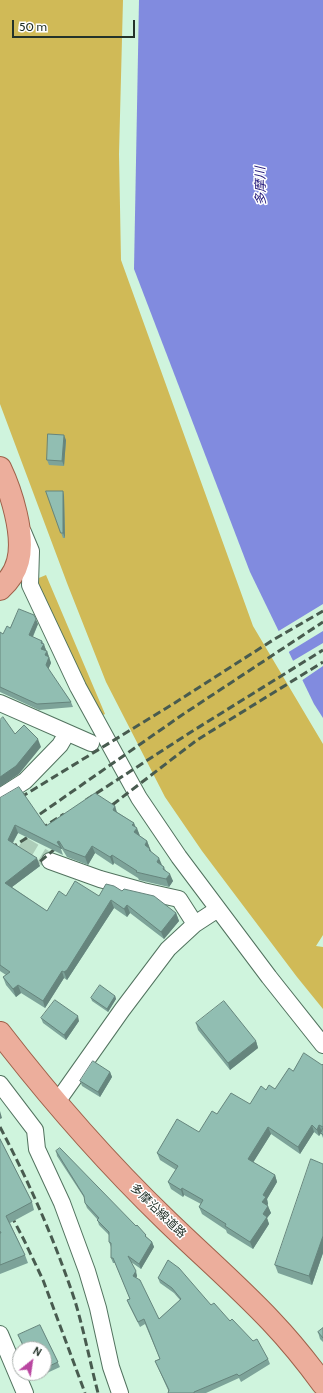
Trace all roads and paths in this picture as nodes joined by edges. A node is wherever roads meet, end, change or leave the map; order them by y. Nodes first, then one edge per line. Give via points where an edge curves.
1 (0, 468) edge
2 (18, 520) junction
3 (0, 589) edge
4 (0, 703) edge
5 (67, 733) junction
6 (91, 743) dead end
7 (0, 797) edge
8 (50, 862) tunnel mouth
9 (218, 910) junction
10 (195, 924) junction
11 (0, 1033) edge
12 (323, 1045) edge
13 (0, 1084) edge
14 (56, 1102) junction
15 (0, 1334) edge
16 (323, 1384) edge
17 (25, 1393) edge
18 (120, 1393) edge

1 - 2 main road
2 - 3 main road via 19,559 10,579
2 - 9 street via 31,551 30,585 78,687 139,798
4 - 5 street
5 - 6 street
5 - 7 street via 60,745 25,781
8 - 10 street via 100,879 179,899
9 - 10 street
9 - 12 street
10 - 14 street via 168,949
11 - 14 main road, 多摩沿線道路
13 - 18 street via 35,1130 38,1149 62,1203 87,1271
14 - 16 main road, 多摩沿線道路 via 127,1181 272,1322
15 - 17 street

